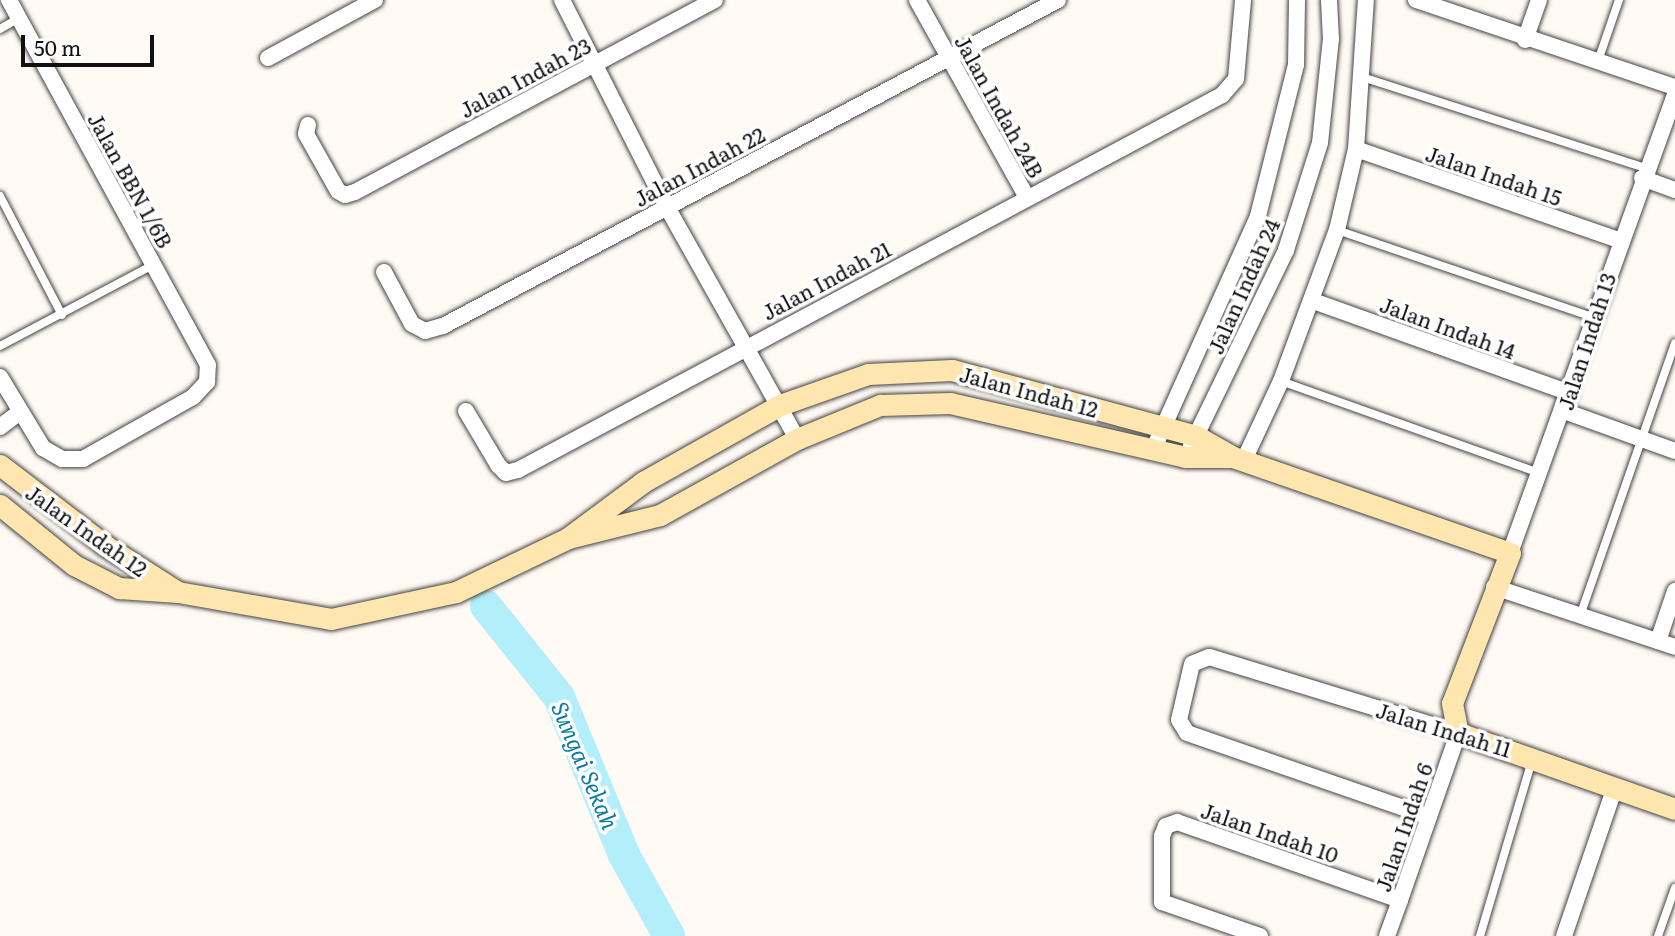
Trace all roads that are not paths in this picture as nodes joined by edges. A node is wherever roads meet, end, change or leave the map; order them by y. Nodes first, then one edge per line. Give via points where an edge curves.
1 (9, 0) edge
2 (375, 0) edge
3 (562, 0) edge
4 (715, 0) edge
5 (917, 0) edge
6 (1058, 0) edge
7 (1242, 0) edge
8 (1297, 0) edge
9 (1329, 0) edge
10 (1366, 0) edge
11 (1539, 0) edge
12 (1619, 0) edge
13 (1423, 1) edge
14 (19, 18) junction
15 (0, 29) edge
16 (1525, 40) junction
17 (949, 56) junction
18 (268, 58) dead end
19 (1598, 61) junction
20 (595, 64) junction
21 (1362, 77) junction
22 (1675, 87) edge
23 (1675, 95) edge
24 (308, 125) dead end
25 (1356, 149) junction
26 (1644, 173) junction
27 (1675, 190) edge
28 (0, 196) edge
29 (1026, 196) junction
30 (667, 207) junction
31 (1336, 230) junction
32 (1619, 240) junction
33 (153, 265) junction
34 (384, 272) dead end
35 (1313, 301) junction
36 (62, 315) junction
37 (1596, 318) junction
38 (1675, 343) edge
39 (0, 346) edge
40 (745, 347) junction
41 (1281, 381) junction
42 (3, 388) edge
43 (1570, 393) junction
44 (780, 405) junction
45 (466, 411) dead end
46 (1564, 411) junction
47 (20, 412) junction
48 (0, 427) edge
49 (1163, 427) junction
50 (1196, 436) junction
51 (797, 439) junction
52 (1641, 440) junction
53 (1153, 450) junction
54 (1675, 451) edge
55 (1185, 457) junction
56 (1238, 458) junction
57 (0, 465) edge
58 (1541, 474) junction
59 (0, 505) edge
60 (0, 518) edge
61 (33, 534) junction
62 (568, 538) junction
63 (1510, 553) junction
64 (1494, 587) junction
65 (1675, 591) edge
66 (178, 592) junction
67 (1580, 616) junction
68 (1658, 641) junction
69 (1675, 647) edge
70 (1458, 733) junction
71 (1533, 757) junction
72 (1615, 787) junction
73 (1675, 809) edge
74 (1429, 817) junction
75 (1675, 888) edge
76 (1400, 900) junction
77 (1259, 936) edge
78 (1387, 936) edge
79 (1480, 936) edge
80 (1564, 936) edge
81 (1658, 936) edge

1 - 14 street, Jalan BBN 1/6B
2 - 18 street
3 - 20 street
4 - 20 street, Jalan Indah 23
5 - 17 street, Jalan Indah 24B
6 - 17 street, Jalan Indah 22
7 - 29 street, Jalan Indah 21 via 1231,88
8 - 49 street, Jalan Indah 24 via 1296,65 1258,216
9 - 50 street, Jalan Indah 24 via 1331,39 1320,143 1286,250
10 - 21 street
11 - 16 street
12 - 19 lane
13 - 16 street
14 - 15 lane
14 - 33 street, Jalan BBN 1/6B
16 - 19 street
17 - 29 street, Jalan Indah 24B
17 - 30 street, Jalan Indah 22
19 - 22 street
20 - 24 street, Jalan Indah 23 via 345,195 338,191 306,134
20 - 30 street
21 - 25 street
21 - 26 lane
23 - 26 street, Jalan Indah 13
25 - 31 street
25 - 32 street, Jalan Indah 15
26 - 27 street
26 - 32 street, Jalan Indah 13
28 - 36 lane
29 - 40 street, Jalan Indah 21
30 - 34 street, Jalan Indah 22 via 443,326 425,331 412,324
30 - 40 street
31 - 35 street
31 - 37 lane
32 - 37 street, Jalan Indah 13
33 - 36 lane
33 - 47 street, Jalan BBN 1/6B via 208,365 207,382 193,397 83,459 62,459 43,448
35 - 41 street
35 - 43 street, Jalan Indah 14
36 - 39 lane
37 - 43 street, Jalan Indah 13
38 - 52 lane
40 - 44 street
40 - 45 street, Jalan Indah 21 via 506,473
41 - 56 street
41 - 58 lane
42 - 47 street
43 - 46 street, Jalan Indah 13
44 - 49 street, Jalan Indah 12 via 868,374 952,370
44 - 51 street
44 - 62 street, Jalan Indah 12 via 643,482
46 - 52 street
46 - 58 street, Jalan Indah 13
47 - 48 street
49 - 50 street, Jalan Indah 12
49 - 53 street, Jalan Indah 24
50 - 55 street, Jalan Indah 24
50 - 56 street, Jalan Indah 12
51 - 53 street, Jalan Indah 12 via 880,405 950,403
51 - 62 street, Jalan Indah 12 via 660,515
52 - 54 street
52 - 67 lane
53 - 55 street, Jalan Indah 12
55 - 56 street, Jalan Indah 12
56 - 63 street, Jalan Indah 12
57 - 66 street, Jalan Indah 12 via 106,546
58 - 63 street, Jalan Indah 13
59 - 61 street, Jalan Indah 12
60 - 61 street
61 - 66 street, Jalan Indah 12 via 74,565 119,588
62 - 66 street, Jalan Indah 12 via 456,592 331,619
63 - 64 street, Jalan Indah 13
64 - 67 street
64 - 70 street, Jalan Indah 13 via 1452,703
65 - 68 street
67 - 68 street
68 - 69 street
70 - 71 street, Jalan Indah 11
70 - 74 street, Jalan Indah 6
70 - 74 street, Jalan Indah 11 via 1209,657 1192,664 1179,720 1187,733
71 - 72 street, Jalan Indah 11
71 - 79 lane
72 - 73 street, Jalan Indah 11
72 - 80 street
74 - 76 street, Jalan Indah 6
75 - 81 lane
76 - 77 street, Jalan Indah 10 via 1177,822 1166,826 1159,896 1167,906
76 - 78 street, Jalan Indah 6

